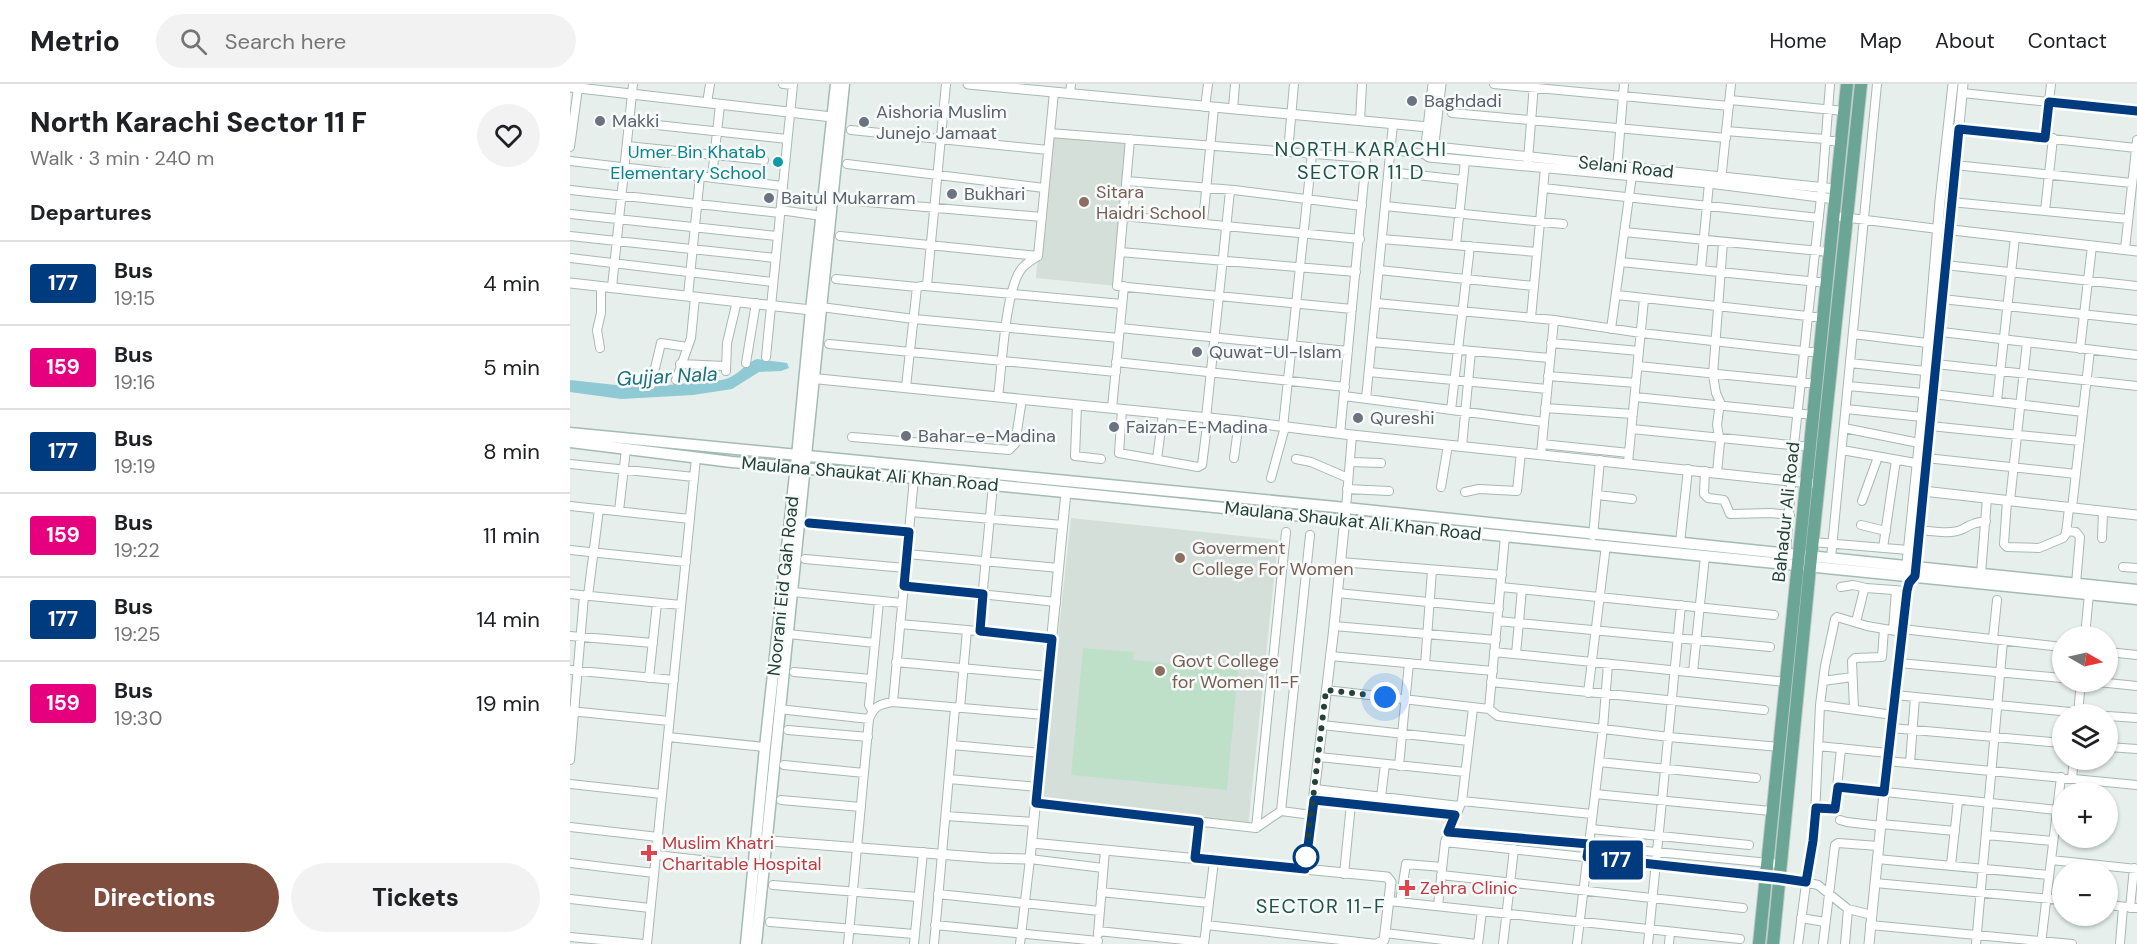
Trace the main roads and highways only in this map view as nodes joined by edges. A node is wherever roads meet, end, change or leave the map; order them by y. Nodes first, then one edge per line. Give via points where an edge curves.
1 (836, 84) edge
2 (844, 84) edge
3 (1847, 84) edge
4 (1861, 84) edge
5 (816, 308) junction
6 (570, 433) edge
7 (570, 442) edge
8 (802, 456) junction
9 (801, 469) junction
10 (1813, 483) junction
11 (1592, 539) junction
12 (1805, 561) junction
13 (1910, 576) junction
14 (2137, 590) edge
15 (2137, 599) edge
16 (761, 840) junction
17 (746, 944) edge
18 (756, 944) edge
19 (1758, 944) edge
20 (1773, 944) edge

1 - 5 main road, Noorani Eid Gah Road
2 - 5 main road, Noorani Eid Gah Road
3 - 10 main road, Bahadur Ali Road via 1811,447
4 - 10 main road, Bahadur Ali Road
5 - 8 main road, Noorani Eid Gah Road
6 - 8 main road, Maulana Shaukat Ali Khan Road
7 - 9 main road, Maulana Shaukat Ali Khan Road
8 - 9 main road, Noorani Eid Gah Road
8 - 11 main road, Maulana Shaukat Ali Khan Road via 1346,508
9 - 11 main road, Maulana Shaukat Ali Khan Road via 1506,536
9 - 16 main road, Noorani Eid Gah Road via 793,592
9 - 16 main road, Noorani Eid Gah Road via 765,747
10 - 12 main road, Bahadur Ali Road
10 - 12 main road, Bahadur Ali Road via 1813,542
11 - 12 main road, Maulana Shaukat Ali Khan Road via 1606,545 1706,556
11 - 12 main road, Maulana Shaukat Ali Khan Road via 1786,553
12 - 13 main road, Maulana Shaukat Ali Khan Road
12 - 13 main road, Maulana Shaukat Ali Khan Road via 1831,558
12 - 19 main road, Bahadur Ali Road via 1786,682
12 - 20 main road, Bahadur Ali Road
13 - 14 main road, Maulana Shaukat Ali Khan Road via 1981,574
13 - 15 main road, Maulana Shaukat Ali Khan Road
16 - 17 main road, Noorani Eid Gah Road via 754,866
16 - 18 main road, Noorani Eid Gah Road

